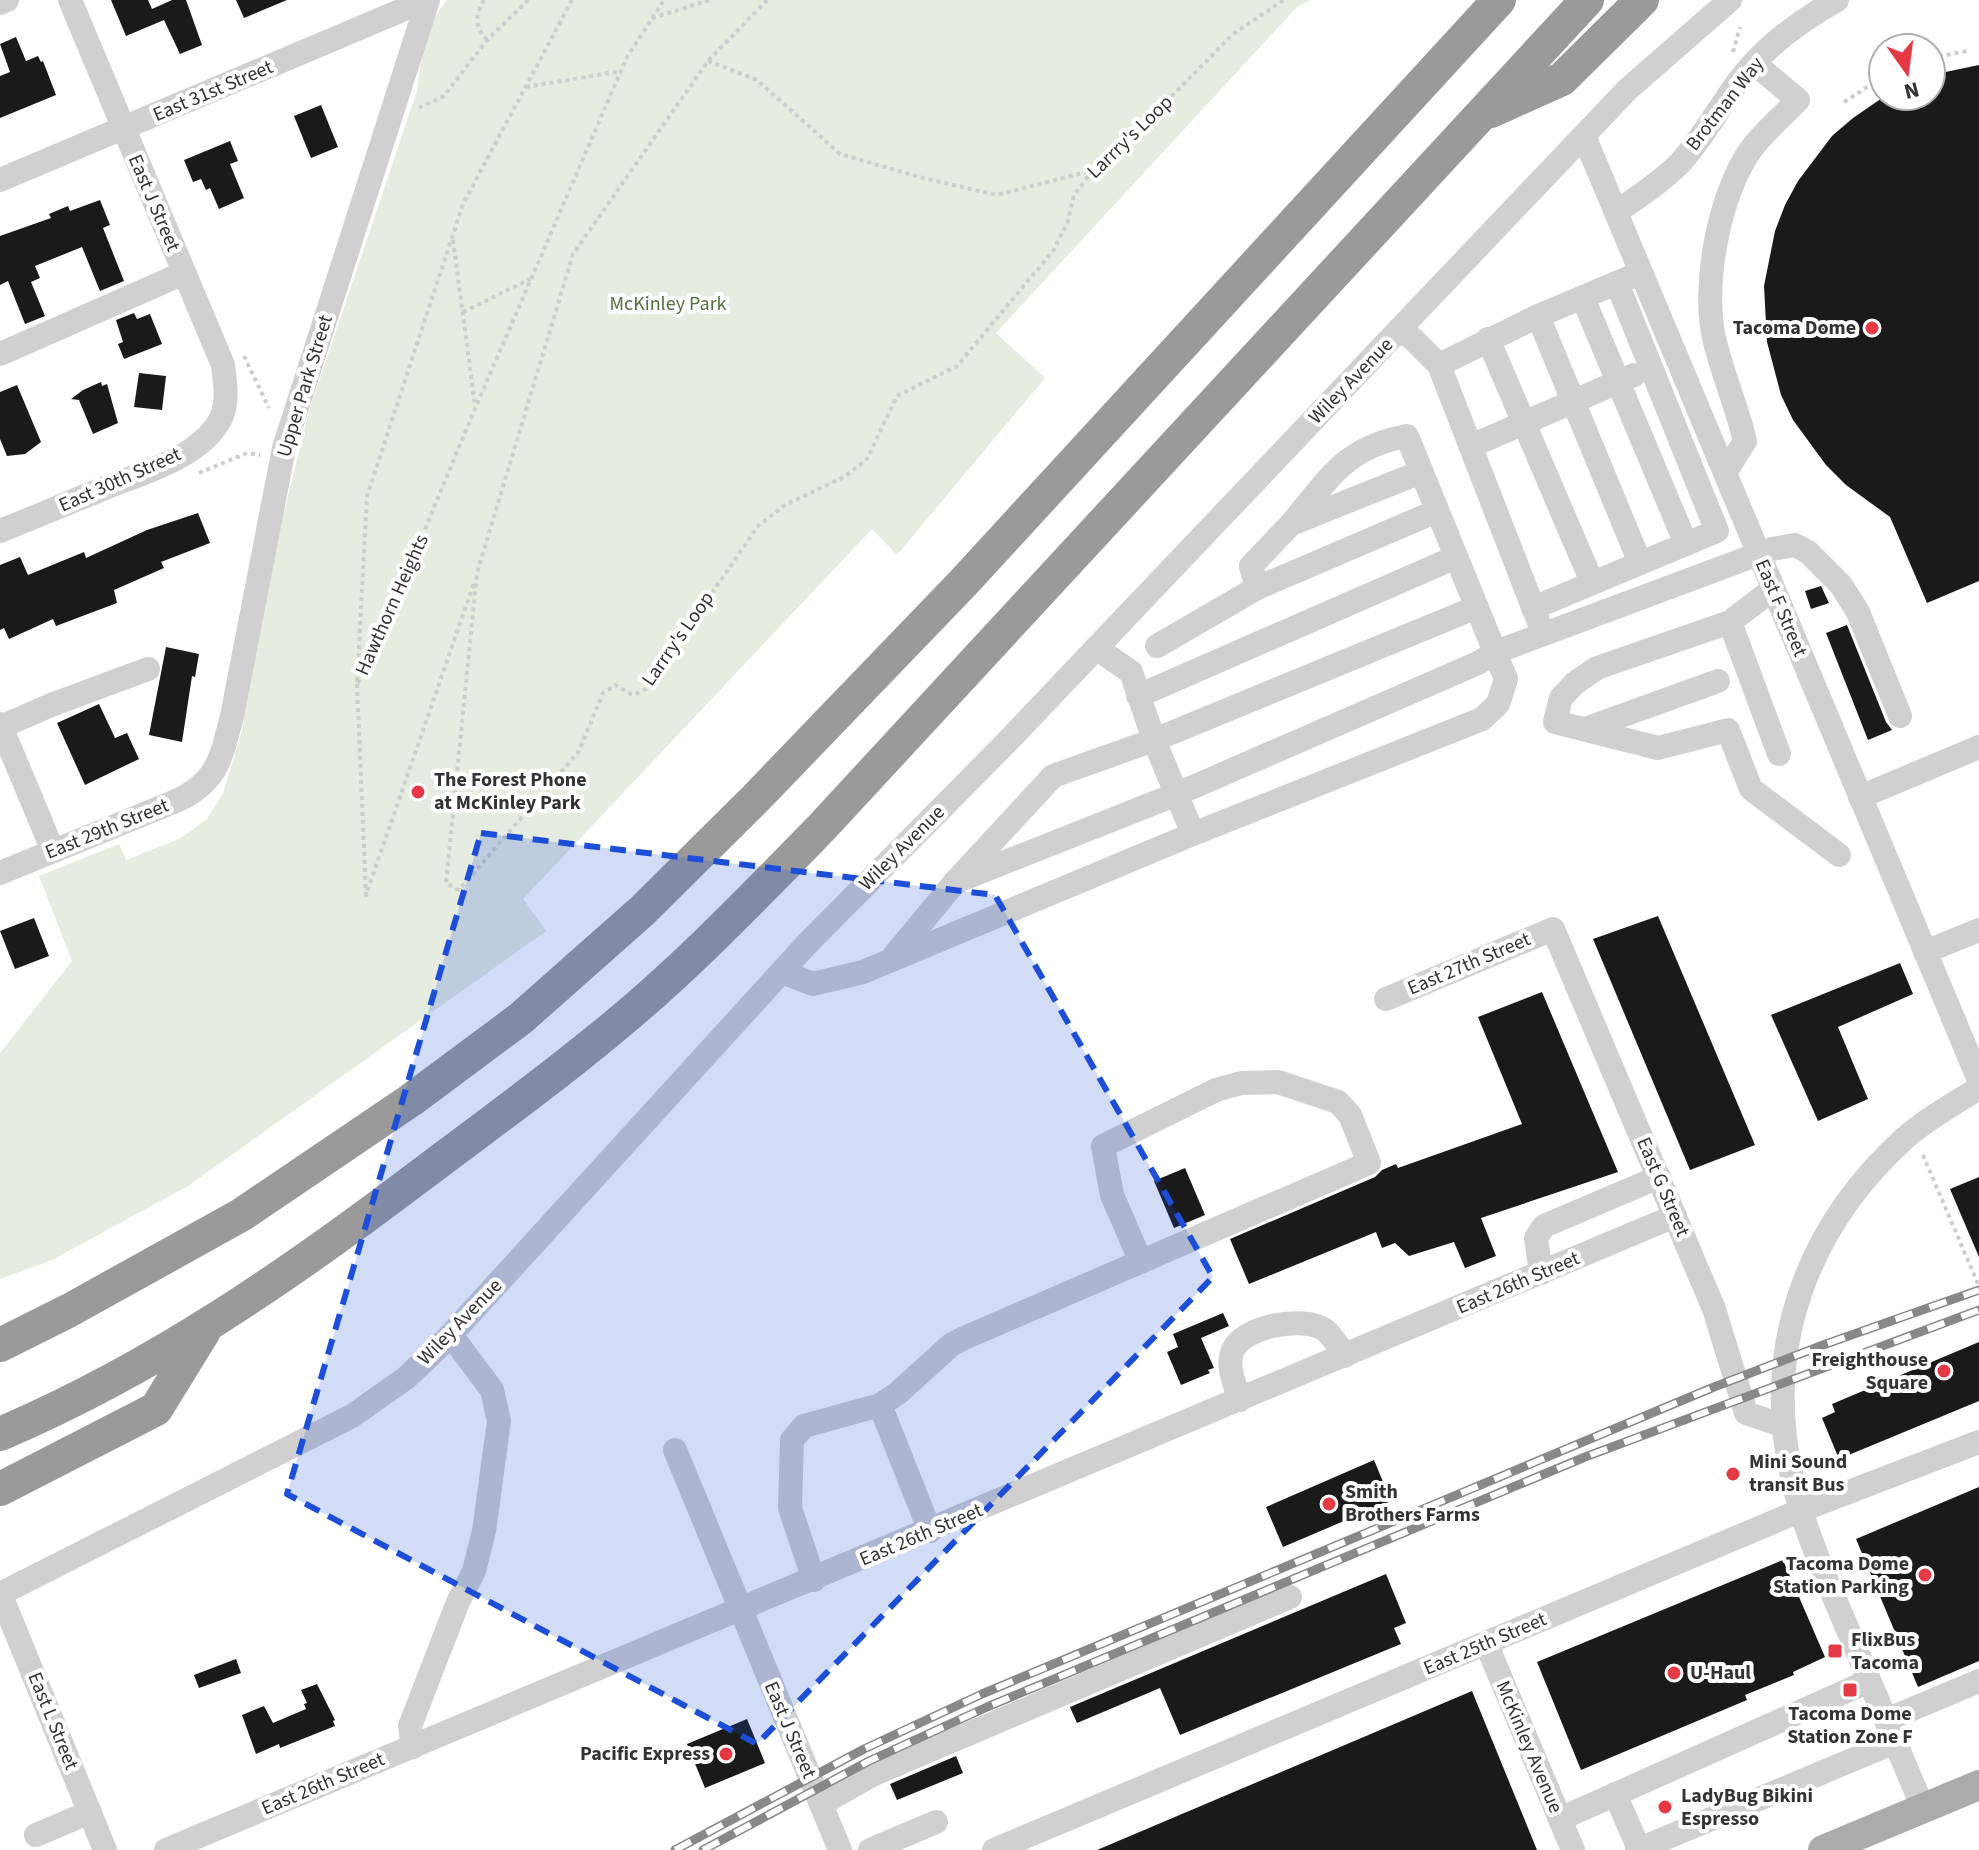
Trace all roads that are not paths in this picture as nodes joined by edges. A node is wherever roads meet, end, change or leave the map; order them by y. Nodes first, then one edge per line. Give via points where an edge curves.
1 (7, 0) edge
2 (70, 0) edge
3 (427, 0) edge
4 (1469, 0) edge
5 (1499, 0) edge
6 (1560, 0) edge
7 (1587, 0) edge
8 (1642, 0) edge
9 (1730, 0) edge
10 (1837, 0) edge
11 (0, 3) edge
12 (1545, 43) junction
13 (1755, 64) junction
14 (1476, 118) junction
15 (122, 129) junction
16 (1584, 136) junction
17 (0, 180) edge
18 (1616, 212) junction
19 (184, 273) junction
20 (1641, 273) junction
21 (1617, 283) junction
22 (1583, 298) junction
23 (1538, 316) junction
24 (1400, 330) junction
25 (1488, 339) junction
26 (1715, 342) junction
27 (0, 354) edge
28 (1676, 356) junction
29 (1439, 365) junction
30 (1651, 367) junction
31 (1619, 381) junction
32 (1572, 402) junction
33 (224, 408) joint
34 (1526, 422) junction
35 (1471, 446) junction
36 (1421, 472) junction
37 (1725, 473) junction
38 (1437, 511) junction
39 (1291, 524) junction
40 (0, 531) edge
41 (1686, 544) junction
42 (1758, 553) junction
43 (1456, 557) junction
44 (1640, 563) junction
45 (1592, 582) junction
46 (963, 583) junction
47 (1257, 588) junction
48 (1773, 589) junction
49 (1477, 607) junction
50 (1533, 608) junction
51 (1730, 622) junction
52 (1544, 634) junction
53 (1157, 646) dead end
54 (1096, 648) junction
55 (1496, 652) junction
56 (148, 669) dead end
57 (1718, 681) dead end
58 (1138, 696) junction
59 (1900, 716) dead end
60 (1, 726) edge
61 (1585, 729) junction
62 (1154, 740) junction
63 (1979, 747) edge
64 (1779, 754) dead end
65 (210, 779) joint
66 (1177, 794) junction
67 (1860, 797) junction
68 (1193, 834) junction
69 (53, 851) junction
70 (1839, 855) dead end
71 (0, 873) edge
72 (955, 882) junction
73 (1553, 929) joint
74 (1979, 930) edge
75 (1925, 952) junction
76 (890, 961) junction
77 (782, 972) junction
78 (1386, 999) dead end
79 (1979, 1080) edge
80 (1979, 1088) edge
81 (1659, 1177) junction
82 (1675, 1216) junction
83 (1141, 1262) junction
84 (1541, 1273) junction
85 (208, 1326) junction
86 (451, 1335) junction
87 (0, 1345) edge
88 (1345, 1356) junction
89 (1240, 1400) junction
90 (880, 1405) junction
91 (1784, 1426) junction
92 (0, 1434) edge
93 (1979, 1442) edge
94 (675, 1450) dead end
95 (0, 1489) edge
96 (1802, 1510) junction
97 (930, 1531) junction
98 (814, 1580) junction
99 (0, 1594) edge
100 (1290, 1597) dead end
101 (740, 1611) junction
102 (1486, 1643) junction
103 (1869, 1681) junction
104 (1979, 1681) edge
105 (1890, 1731) junction
106 (413, 1747) junction
107 (1979, 1785) edge
108 (1615, 1794) junction
109 (821, 1804) junction
110 (1923, 1808) junction
111 (90, 1812) junction
112 (1560, 1819) junction
113 (936, 1822) dead end
114 (36, 1835) dead end
115 (105, 1850) edge
116 (166, 1850) edge
117 (840, 1850) edge
118 (870, 1850) edge
119 (994, 1850) edge
120 (1573, 1850) edge
121 (1638, 1850) edge
122 (1823, 1850) edge

1 - 11 street
2 - 15 street, East J Street
3 - 15 street, East 31st Street
3 - 65 street, Upper Park Street via 284,448 232,716
4 - 46 highway
5 - 46 highway
6 - 12 highway
7 - 12 highway
8 - 14 highway via 1562,79
9 - 16 street, Wiley Avenue via 1627,90
10 - 13 street, Brotman Way via 1790,31
12 - 14 highway
13 - 18 street, Brotman Way via 1680,162
13 - 26 street via 1798,100 1752,147 1726,196 1715,249
14 - 85 highway via 822,827 712,939 596,1042 338,1238
15 - 17 street, East 31st Street
15 - 19 street, East J Street
16 - 18 street, East F Street
16 - 24 street, Wiley Avenue
18 - 20 street, East F Street
19 - 27 street
19 - 33 street, East J Street via 223,365
20 - 21 street
20 - 28 street, East F Street
21 - 22 street
21 - 30 street
22 - 23 street
22 - 31 street
23 - 25 street
23 - 32 street
24 - 29 street
24 - 54 street, Wiley Avenue
25 - 29 street
25 - 34 street
26 - 28 street
26 - 37 street via 1745,441
28 - 37 street, East F Street
29 - 35 street
30 - 31 street
30 - 41 street via 1717,531
31 - 32 street
31 - 41 street
32 - 34 street
32 - 44 street
33 - 40 street, East 30th Street via 207,436 174,459
34 - 35 street
34 - 45 street
35 - 50 street
36 - 38 street
36 - 39 street
36 - 39 street via 1407,436 1382,440 1351,455
37 - 42 street, East F Street
38 - 43 street
38 - 47 street
39 - 47 street via 1251,566
41 - 44 street
42 - 48 street, East F Street
42 - 52 street
42 - 59 street via 1795,545 1841,585 1858,612
43 - 49 street
43 - 58 street
44 - 45 street
45 - 50 street
46 - 87 highway via 652,901 520,1019 241,1215
47 - 53 street
48 - 51 street
48 - 67 street, East F Street
49 - 55 street
49 - 62 street
50 - 52 street
51 - 61 street via 1597,668 1575,683 1561,698 1555,722
51 - 64 street
52 - 55 street
54 - 58 street via 1131,672
54 - 77 street, Wiley Avenue
55 - 66 street
55 - 68 street via 1506,679 1498,704 1482,719
56 - 60 street
57 - 61 street
58 - 62 street
60 - 69 street
61 - 70 street via 1658,748 1728,730 1751,789
62 - 66 street
62 - 72 street via 1053,776
63 - 67 street
65 - 69 street, East 29th Street via 196,792
66 - 68 street
66 - 72 street
67 - 75 street, East F Street
68 - 76 street
69 - 71 street, East 29th Street
72 - 76 street
73 - 78 street, East 27th Street
73 - 81 street, East G Street
74 - 75 street
75 - 79 street, East F Street
76 - 77 street via 813,984
77 - 86 street, Wiley Avenue
80 - 91 street via 1889,1153 1824,1237 1796,1302 1786,1349
81 - 82 street, East G Street
81 - 84 street via 1544,1226 1536,1238
82 - 84 street, East 26th Street
82 - 91 street, East G Street via 1714,1309 1746,1413
83 - 83 street via 1369,1163 1350,1115 1338,1102 1278,1082 1241,1083 1216,1090 1103,1146 1112,1195
83 - 90 street via 951,1345
84 - 88 street, East 26th Street
85 - 92 highway via 116,1379
85 - 95 highway via 156,1409
86 - 99 street, Wiley Avenue via 406,1378 352,1416
86 - 106 street via 492,1390 499,1421 474,1571 410,1726
88 - 89 street, East 26th Street
88 - 89 street via 1324,1329 1304,1324 1281,1323 1244,1337 1233,1349 1230,1365
89 - 97 street, East 26th Street
90 - 97 street
90 - 98 street via 804,1426 792,1440 790,1508
91 - 96 street
93 - 96 street, East 25th Street
94 - 101 street, East J Street
96 - 102 street, East 25th Street
96 - 103 street
97 - 98 street, East 26th Street
98 - 101 street, East 26th Street
99 - 111 street, East L Street
100 - 109 street via 872,1775
101 - 106 street, East 26th Street
101 - 109 street, East J Street
102 - 112 street, McKinley Avenue
102 - 119 street, East 25th Street
103 - 105 street
103 - 108 street
104 - 105 street
105 - 110 street
105 - 121 street
106 - 116 street, East 26th Street
107 - 110 main road
108 - 112 street
108 - 121 street
109 - 117 street, East J Street
110 - 122 main road
111 - 114 street
111 - 115 street, East L Street
112 - 120 street, McKinley Avenue
113 - 118 street

